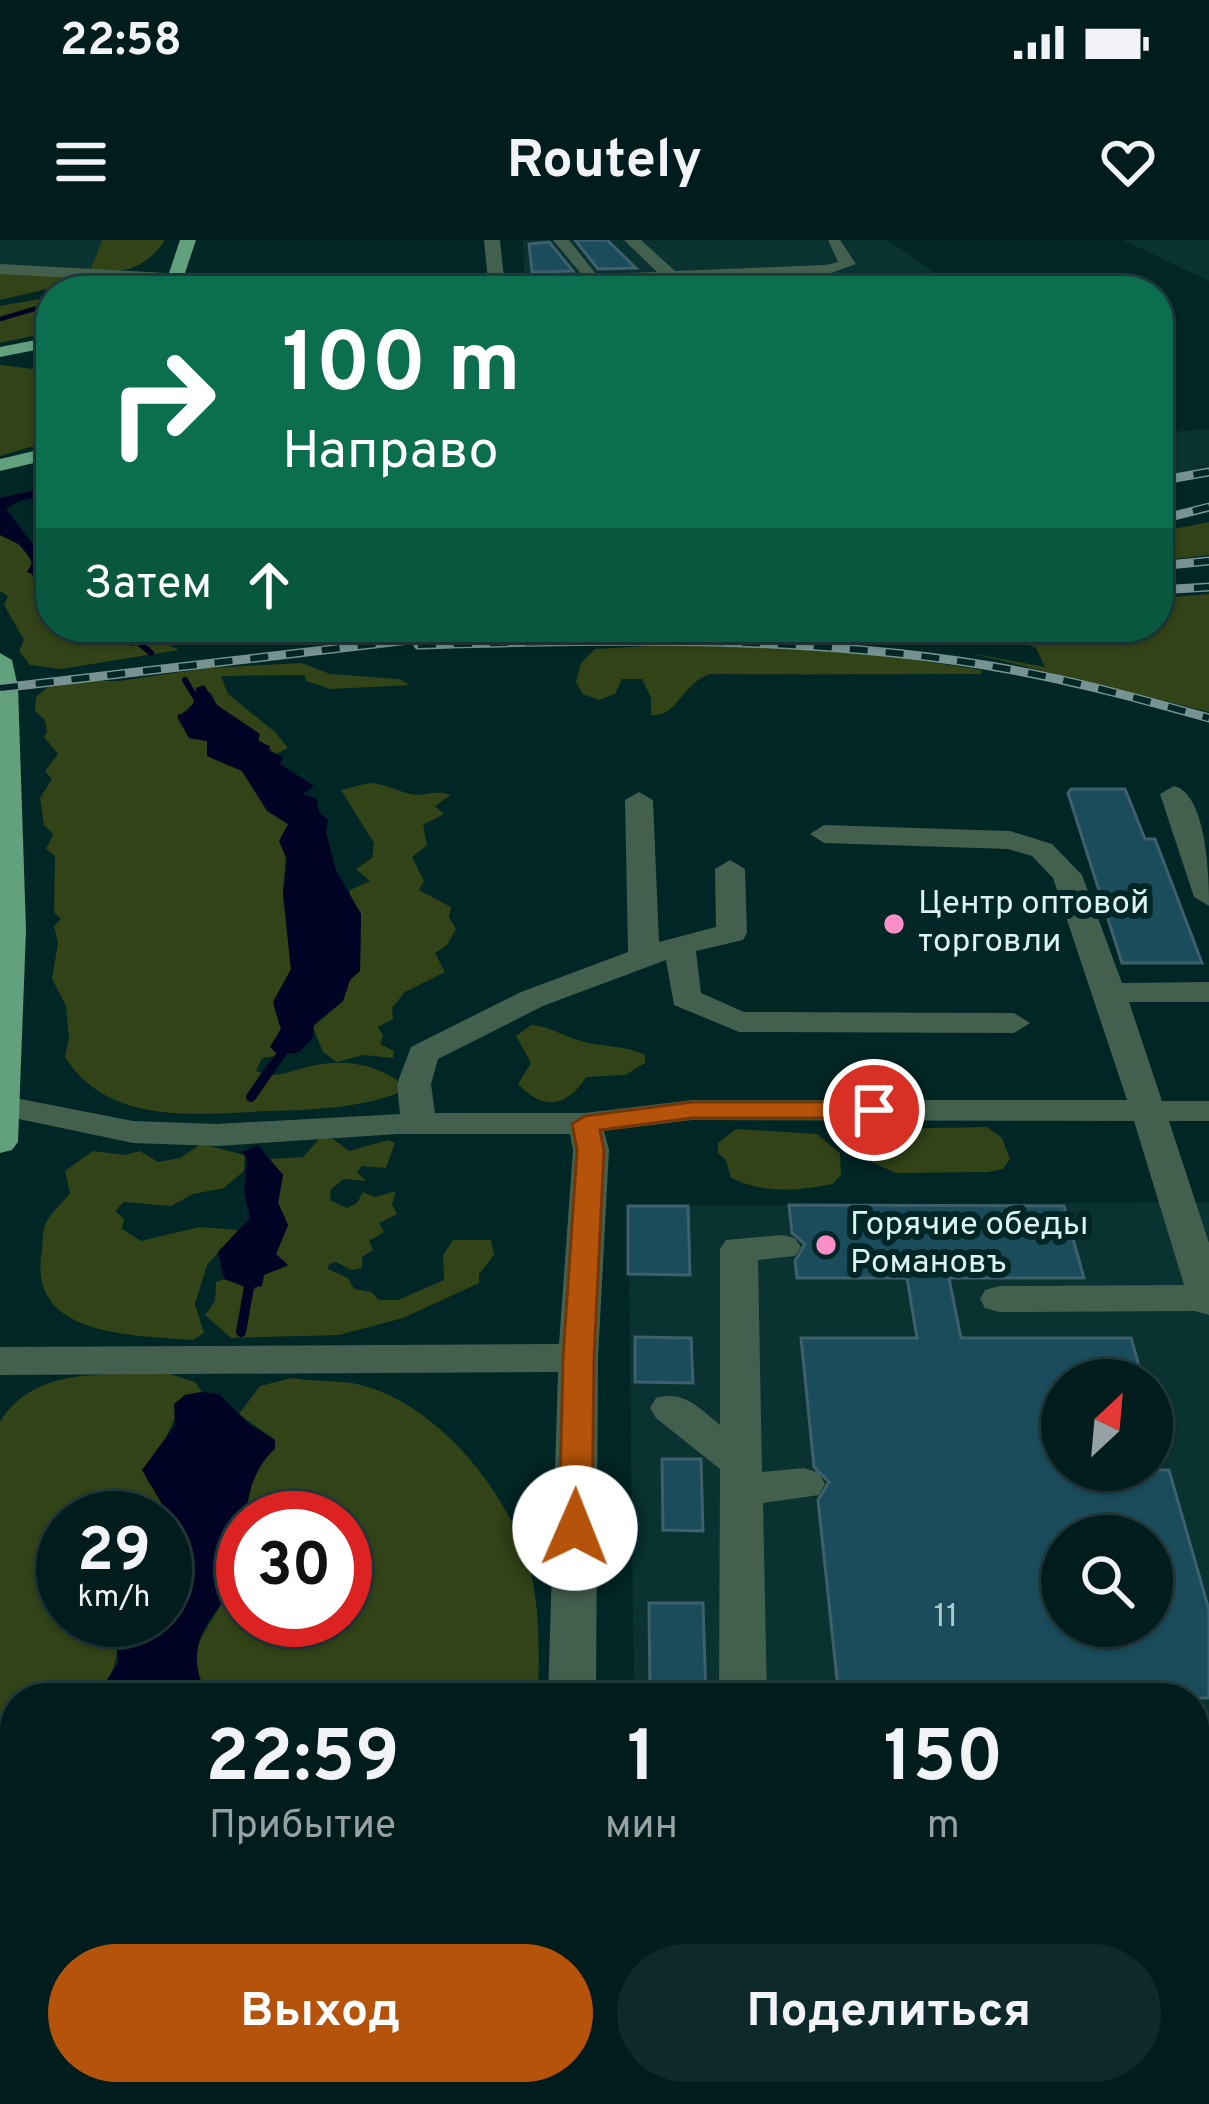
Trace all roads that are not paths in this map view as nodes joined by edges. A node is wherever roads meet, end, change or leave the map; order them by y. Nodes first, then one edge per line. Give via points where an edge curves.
1 (188, 240) edge
2 (492, 240) edge
3 (561, 240) edge
4 (632, 240) edge
5 (834, 243) dead end
6 (0, 269) edge
7 (589, 273) dead end
8 (670, 275) junction
9 (71, 276) edge
10 (175, 276) edge
11 (496, 276) edge
12 (656, 276) edge
13 (36, 346) edge
14 (0, 355) edge
15 (36, 360) edge
16 (36, 457) edge
17 (4, 465) edge
18 (0, 661) edge
19 (2, 756) edge
20 (1174, 794) dead end
21 (639, 800) dead end
22 (824, 834) dead end
23 (730, 869) dead end
24 (1209, 897) edge
25 (5, 929) edge
26 (680, 944) junction
27 (644, 958) junction
28 (1209, 992) edge
29 (1110, 993) junction
30 (1014, 1023) dead end
31 (1148, 1111) junction
32 (1209, 1112) edge
33 (419, 1126) junction
34 (1, 1129) edge
35 (588, 1137) junction
36 (782, 1247) dead end
37 (999, 1299) dead end
38 (1208, 1300) edge
39 (578, 1358) junction
40 (0, 1361) edge
41 (671, 1408) dead end
42 (740, 1475) junction
43 (804, 1484) dead end
44 (572, 1683) edge
45 (743, 1683) edge

1 - 10 main road
2 - 11 street
3 - 7 street
4 - 8 street
5 - 8 street via 848,264 826,271
6 - 9 street
8 - 12 street
13 - 14 main road
14 - 15 main road
16 - 17 main road
18 - 19 main road
19 - 25 main road
20 - 24 street
21 - 27 street
22 - 29 street via 1010,840 1042,850 1067,875
23 - 26 street via 731,932
25 - 34 main road
26 - 27 street
26 - 30 street via 685,998 739,1022
27 - 33 street via 423,1054 414,1084
28 - 29 street
29 - 31 street
31 - 32 street
31 - 35 street via 692,1110
31 - 38 street
33 - 34 street via 217,1135
33 - 35 street
35 - 39 street
36 - 42 street via 739,1249
37 - 38 street
39 - 40 street
39 - 44 street
41 - 42 street
42 - 43 street
42 - 45 street

